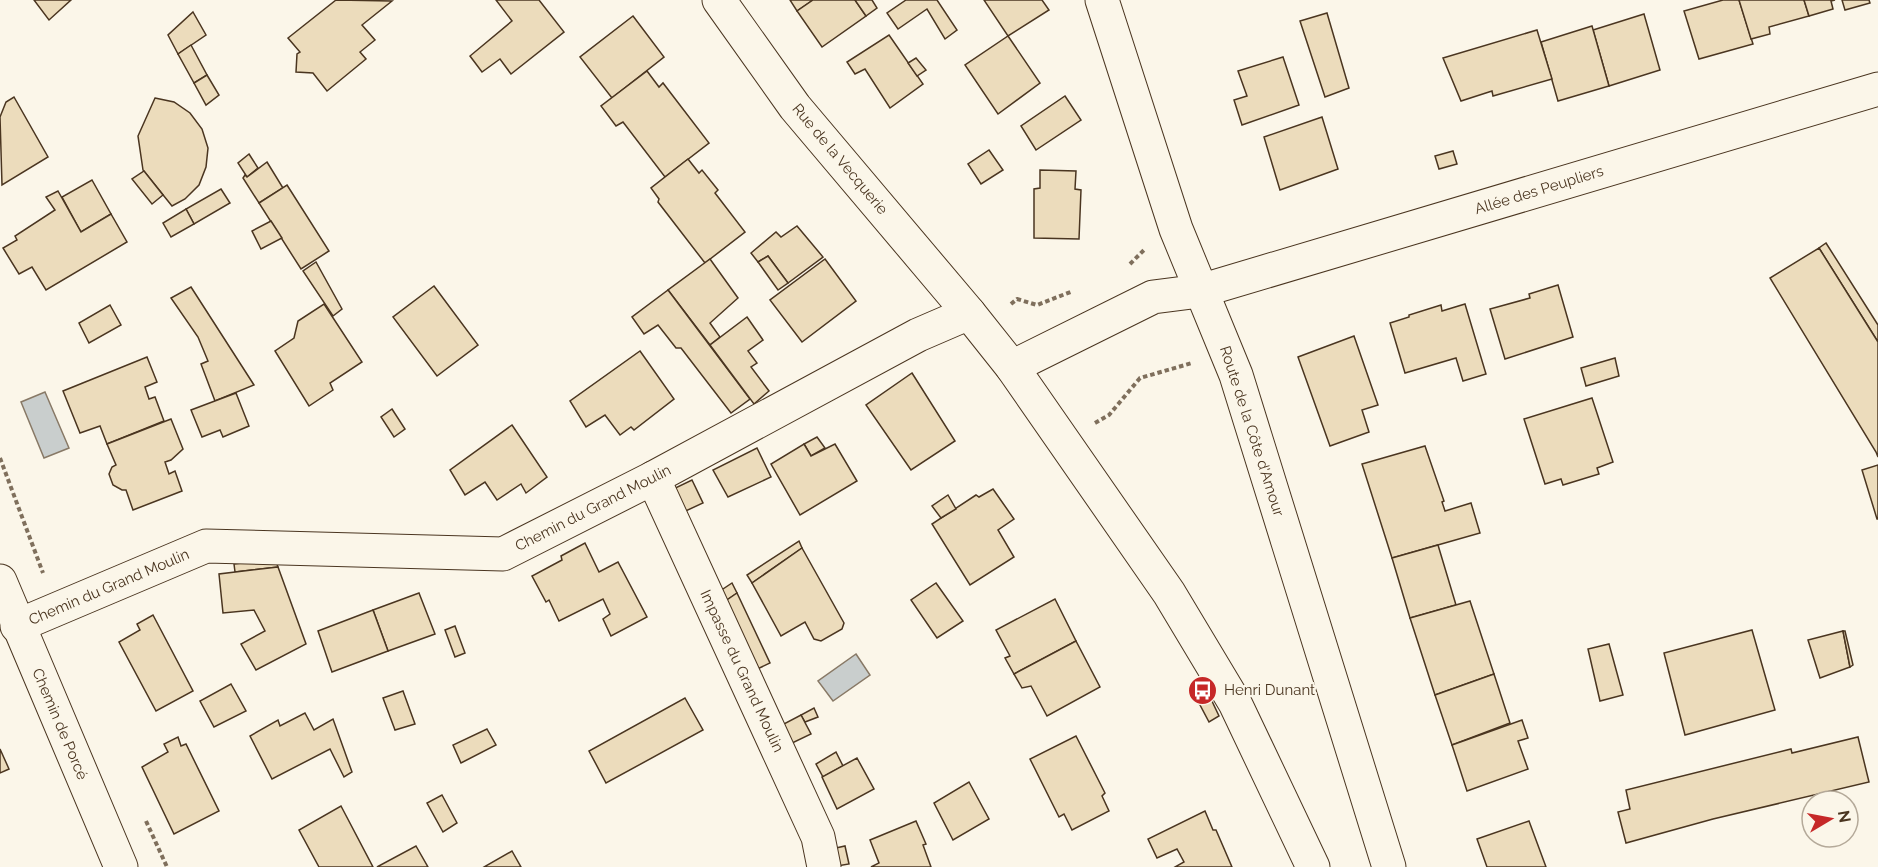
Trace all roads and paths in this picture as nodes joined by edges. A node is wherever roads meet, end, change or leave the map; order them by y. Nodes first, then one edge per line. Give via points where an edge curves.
1 (719, 0) edge
2 (1102, 0) edge
3 (1878, 89) edge
4 (1176, 229) junction
5 (1123, 272) dead end
6 (1080, 289) dead end
7 (1200, 291) junction
8 (975, 320) junction
9 (1227, 352) junction
10 (1012, 367) junction
11 (1063, 441) junction
12 (0, 458) edge
13 (653, 478) junction
14 (0, 581) edge
15 (56, 609) junction
16 (17, 626) junction
17 (142, 814) dead end
18 (121, 867) edge
19 (166, 867) edge
20 (824, 867) edge
21 (1313, 867) edge
22 (1389, 867) edge

1 - 8 street, Rue de la Vecquerie via 795,106
2 - 4 street, Route de la Côte d'Amour
3 - 7 street, Allée des Peupliers
4 - 5 path via 1154,238
4 - 7 street, Route de la Côte d'Amour
6 - 8 path via 1037,305 1017,299
7 - 9 street, Route de la Côte d'Amour
7 - 10 street, Allée des Peupliers via 1153,297
8 - 10 street
8 - 13 street, Chemin du Grand Moulin via 918,335
9 - 11 path via 1140,378 1109,415
9 - 22 street, Route de la Côte d'Amour
10 - 11 street
11 - 21 street via 1169,593 1236,703
12 - 15 path
13 - 15 street, Chemin du Grand Moulin via 503,554 206,546
13 - 20 street, Impasse du Grand Moulin via 818,837
14 - 16 street, Chemin de Porcé
15 - 16 street, Chemin du Grand Moulin
16 - 18 street, Chemin de Porcé
17 - 19 path

